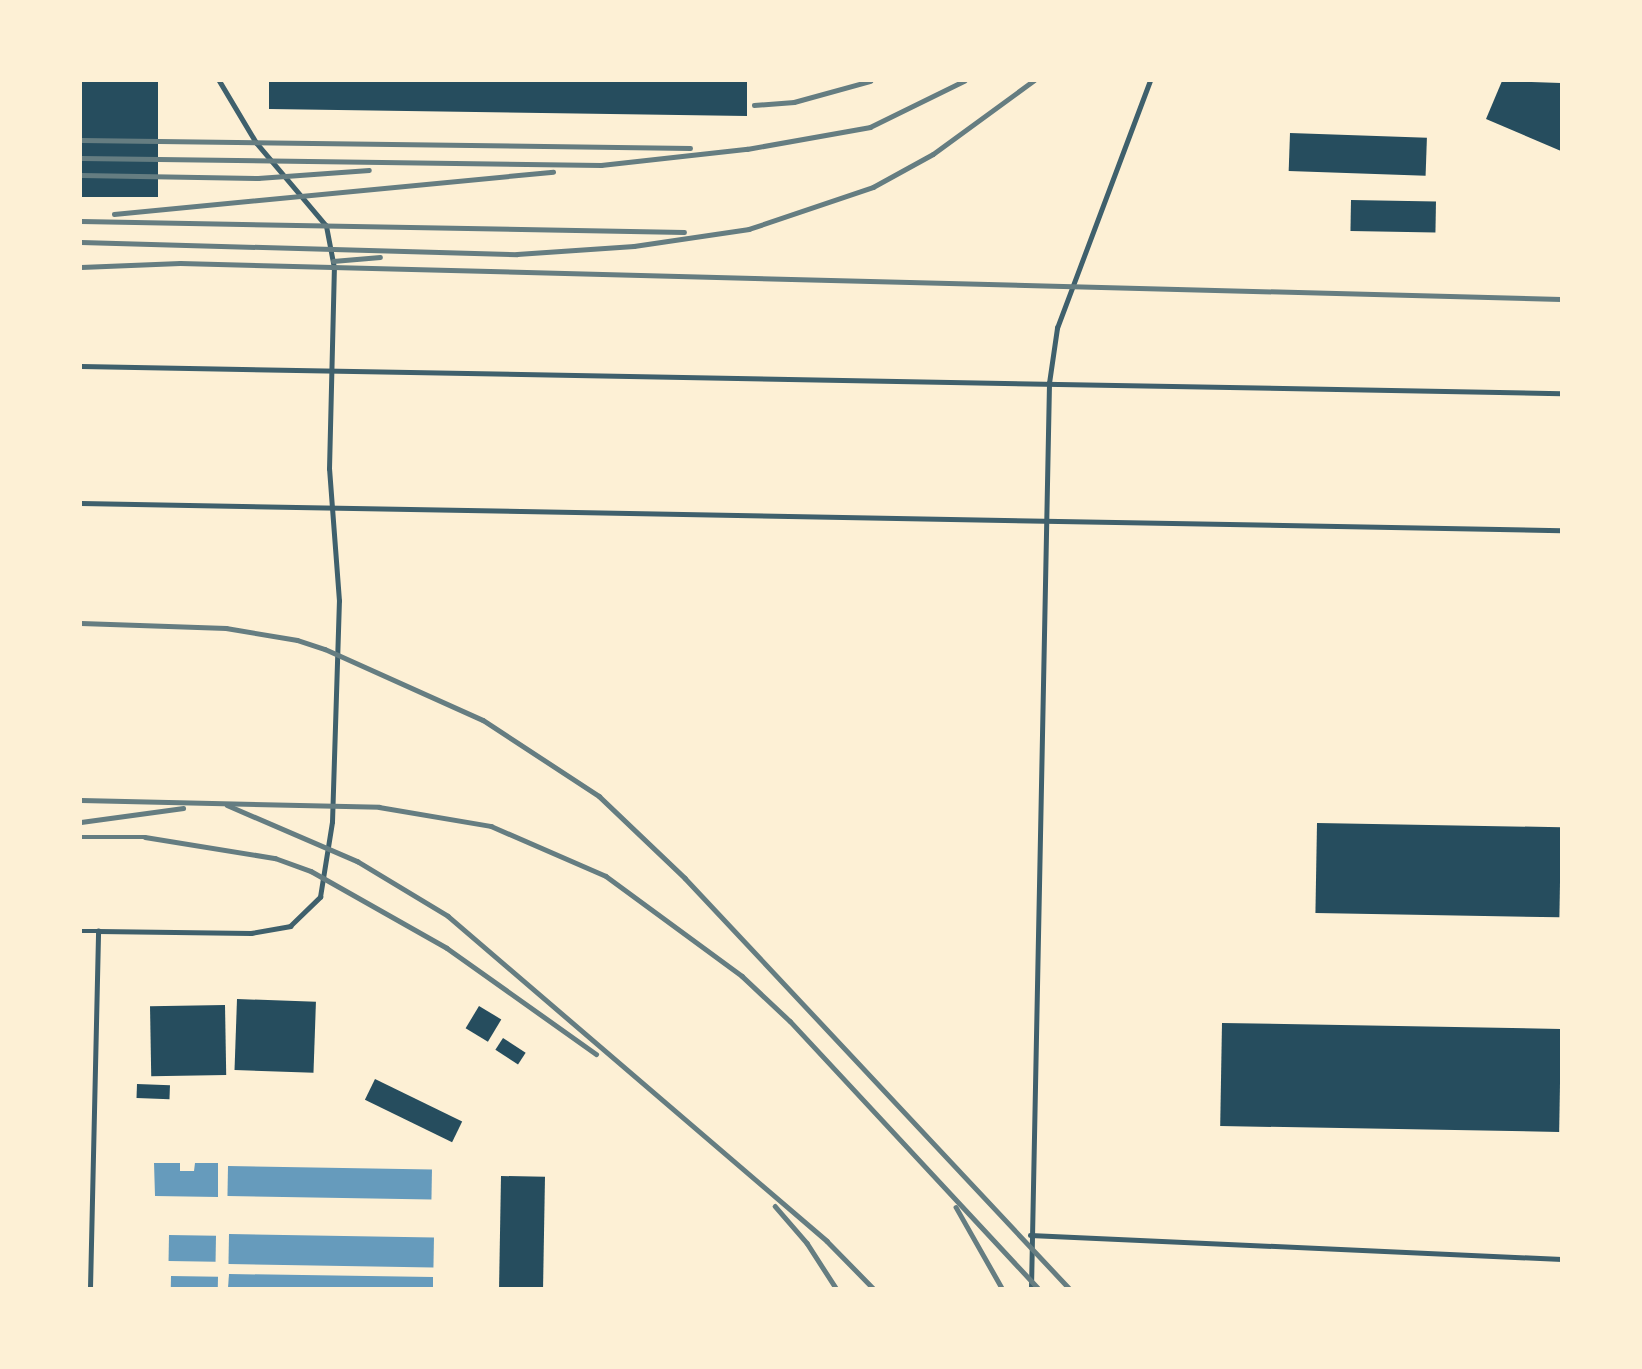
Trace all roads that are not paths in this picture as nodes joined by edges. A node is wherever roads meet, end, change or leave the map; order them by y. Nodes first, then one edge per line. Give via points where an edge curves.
1 (219, 81) edge
2 (1150, 81) edge
3 (81, 366) edge
4 (332, 370) junction
5 (1048, 383) junction
6 (1561, 393) edge
7 (81, 503) edge
8 (333, 508) junction
9 (1043, 520) junction
10 (1561, 530) edge
11 (81, 931) edge
12 (98, 931) junction
13 (1030, 1235) junction
14 (1561, 1259) edge
15 (90, 1288) edge
16 (1031, 1288) edge

1 - 4 lane via 256,143 327,226 334,268
2 - 5 lane via 1057,328
3 - 4 lane
4 - 5 lane
4 - 8 lane via 329,469
5 - 6 lane
5 - 9 lane
7 - 8 lane
8 - 9 lane
8 - 12 lane via 339,601 338,709 332,822 320,897 290,926 251,933
9 - 10 lane
9 - 13 lane
11 - 12 lane
12 - 15 lane
13 - 14 lane
13 - 16 lane

